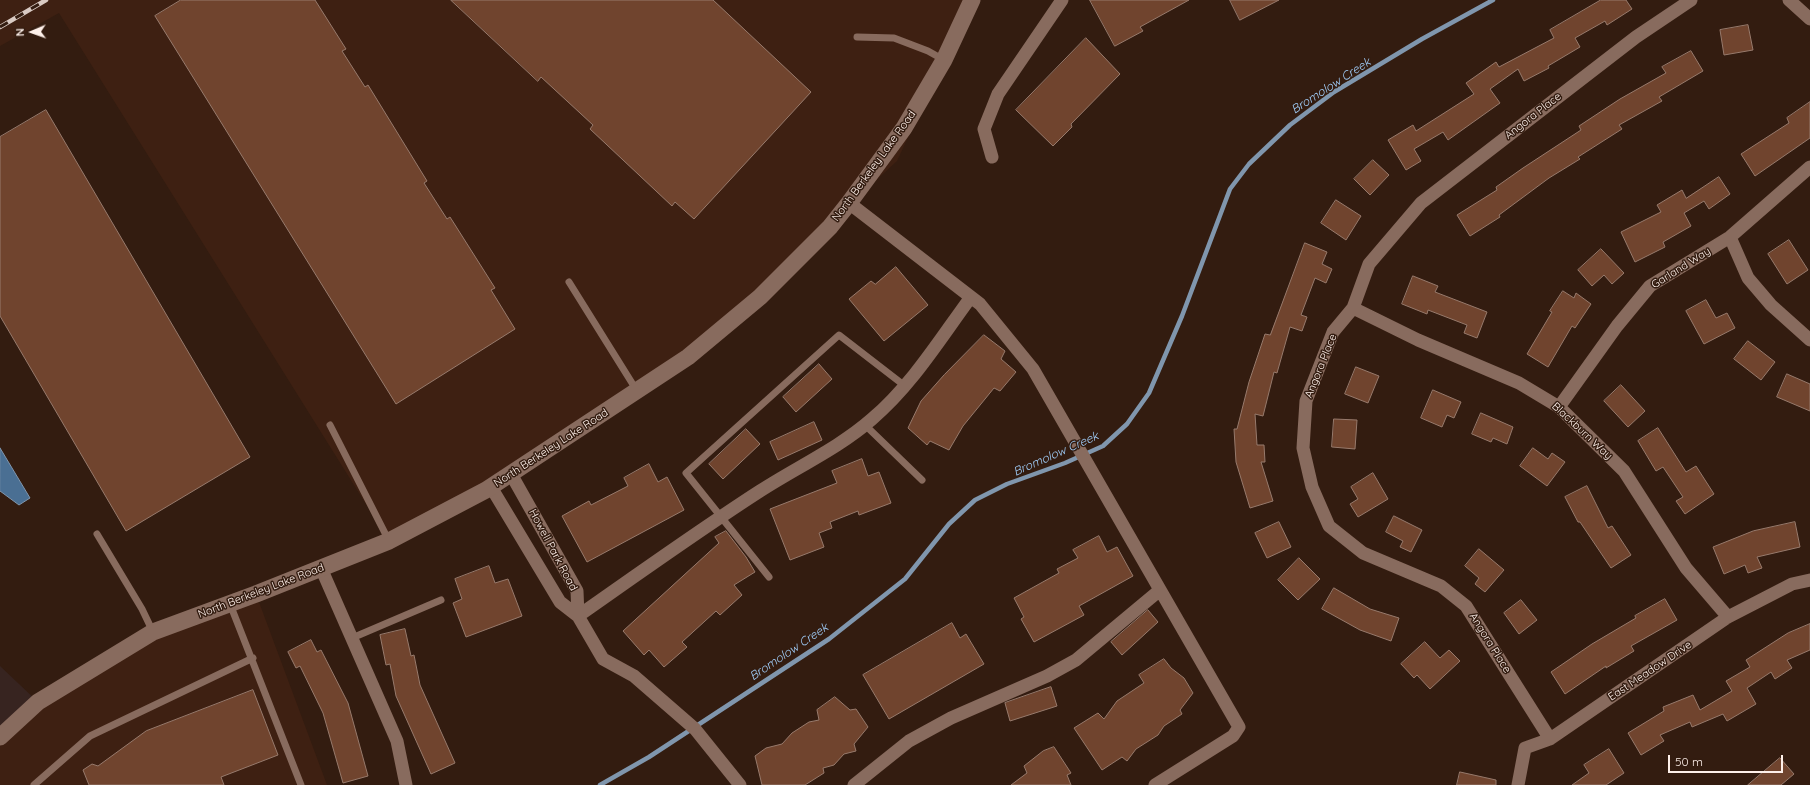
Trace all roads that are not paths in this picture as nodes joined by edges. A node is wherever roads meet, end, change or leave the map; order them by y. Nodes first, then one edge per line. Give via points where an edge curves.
1 (972, 0) edge
2 (1062, 0) edge
3 (1691, 0) edge
4 (1789, 0) edge
5 (1810, 19) edge
6 (858, 37) dead end
7 (944, 60) junction
8 (992, 157) dead end
9 (1810, 167) edge
10 (849, 203) junction
11 (1730, 237) junction
12 (569, 282) dead end
13 (971, 297) junction
14 (1353, 308) junction
15 (1810, 340) edge
16 (906, 386) junction
17 (637, 391) junction
18 (1559, 407) junction
19 (330, 425) dead end
20 (865, 425) junction
21 (511, 474) junction
22 (922, 480) dead end
23 (491, 486) junction
24 (722, 516) junction
25 (97, 534) dead end
26 (550, 541) junction
27 (389, 542) junction
28 (530, 553) junction
29 (321, 568) junction
30 (567, 572) junction
31 (769, 577) dead end
32 (1810, 580) edge
33 (548, 583) junction
34 (1160, 590) junction
35 (440, 600) dead end
36 (230, 604) junction
37 (578, 616) junction
38 (1728, 618) junction
39 (153, 632) junction
40 (352, 638) junction
41 (252, 658) junction
42 (0, 737) edge
43 (1550, 738) junction
44 (34, 785) edge
45 (301, 785) edge
46 (406, 785) edge
47 (740, 785) edge
48 (854, 785) edge
49 (1155, 785) edge
50 (1518, 785) edge

1 - 7 street, North Berkeley Lake Road
2 - 8 street via 998,94 984,129
3 - 14 street, Angora Place via 1636,37 1421,203 1369,264
4 - 5 street
6 - 7 lane via 894,38
7 - 10 street, North Berkeley Lake Road via 904,128
9 - 11 street, Garland Way
10 - 13 street
10 - 17 street, North Berkeley Lake Road via 830,227 760,297 688,357
11 - 15 street via 1748,278 1771,305
11 - 18 street, Garland Way via 1650,286 1617,326
12 - 17 lane
13 - 16 street
13 - 34 street via 980,304 1033,369
14 - 18 street, Blackburn Way via 1418,340 1518,383
14 - 43 street, Angora Place via 1333,332 1306,400 1303,448 1312,487 1329,526 1363,553 1441,586 1466,606
16 - 20 street
16 - 24 lane via 839,335 686,473
17 - 21 street, North Berkeley Lake Road
18 - 38 street, Blackburn Way via 1624,471 1686,568
19 - 27 lane
20 - 22 lane
20 - 24 street
21 - 23 street, North Berkeley Lake Road
21 - 26 street, Howell Park Road
23 - 27 street, North Berkeley Lake Road
23 - 28 street, Howell Park Road
24 - 31 lane
24 - 37 street
25 - 39 lane
26 - 28 street
26 - 30 street, Howell Park Road
27 - 29 street, North Berkeley Lake Road
28 - 33 street, Howell Park Road
29 - 36 street, North Berkeley Lake Road
29 - 40 street
30 - 33 street
30 - 37 street, Howell Park Road via 577,591
32 - 38 street, East Meadow Drive via 1792,584
33 - 37 street, Howell Park Road via 560,602
34 - 48 street via 1076,660 1047,676 951,718 909,741
34 - 49 street via 1240,727 1233,736
35 - 40 lane
36 - 39 street, North Berkeley Lake Road
36 - 41 lane
37 - 47 street via 603,659 634,676 695,729
38 - 43 street, East Meadow Drive
39 - 42 street, North Berkeley Lake Road via 38,702
40 - 46 street via 397,741
41 - 44 lane via 90,736
41 - 45 lane
43 - 50 street, East Meadow Drive via 1525,748

